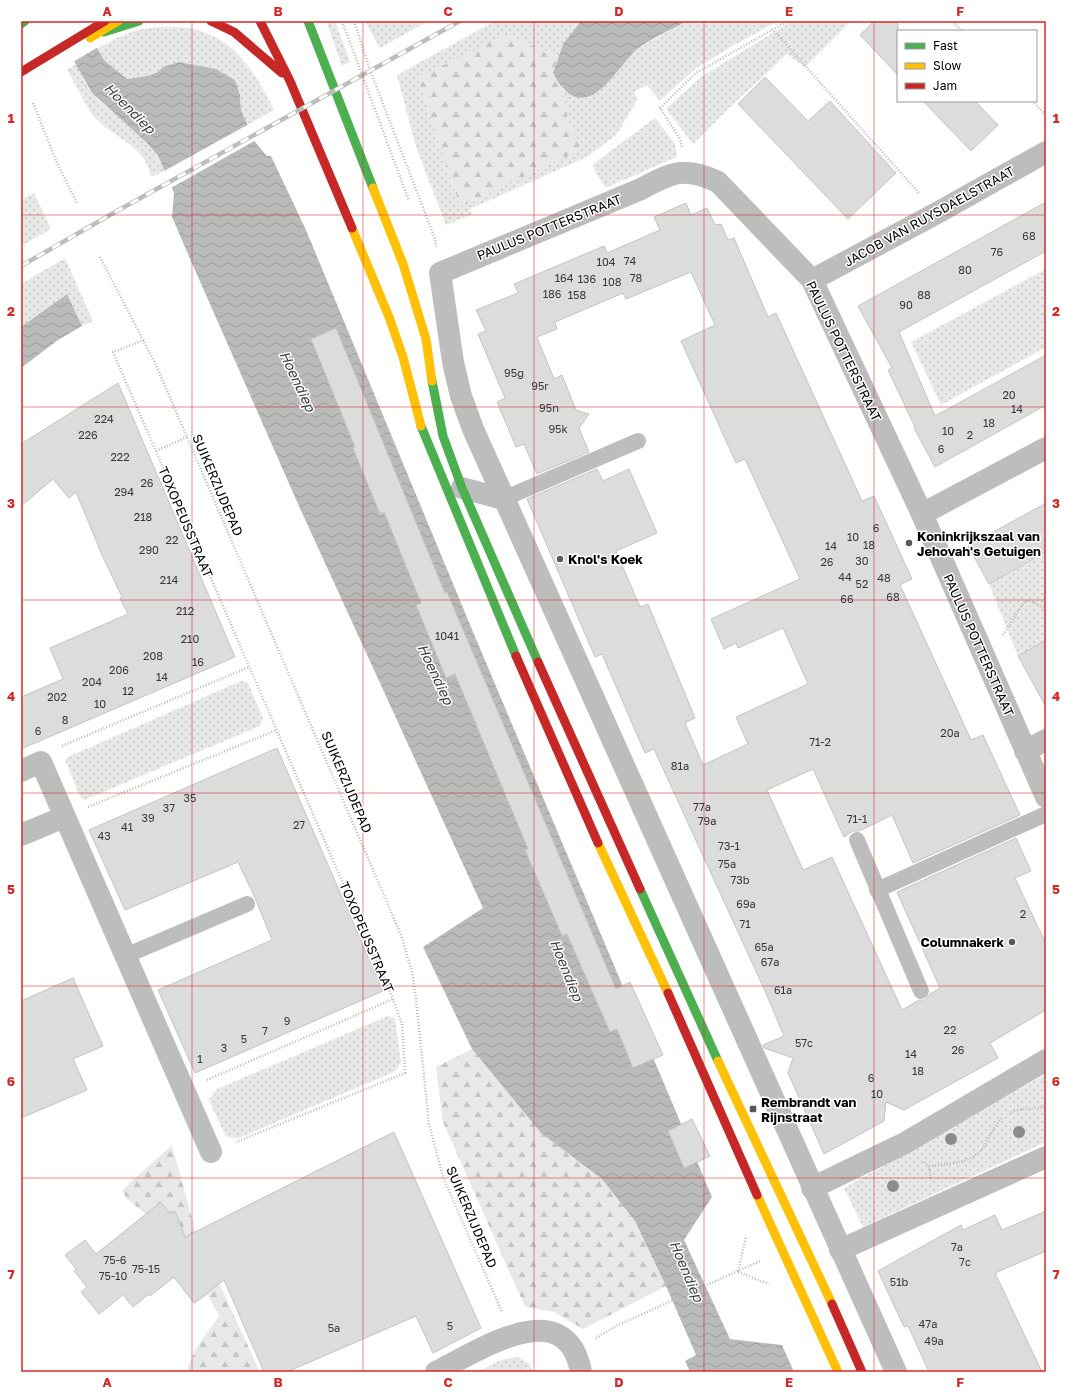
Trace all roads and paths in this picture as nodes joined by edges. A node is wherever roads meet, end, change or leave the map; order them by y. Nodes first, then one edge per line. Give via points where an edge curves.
1 (25, 21) edge
2 (105, 21) edge
3 (118, 21) edge
4 (139, 21) edge
5 (211, 21) edge
6 (260, 21) edge
7 (308, 21) edge
8 (342, 21) edge
9 (354, 21) edge
10 (788, 21) edge
11 (952, 21) edge
12 (21, 24) edge
13 (772, 29) junction
14 (961, 30) edge
15 (97, 34) junction
16 (21, 72) edge
17 (290, 81) junction
18 (21, 82) edge
19 (1033, 102) edge
20 (32, 103) dead end
21 (1046, 115) edge
22 (1046, 152) edge
23 (688, 172) junction
24 (77, 203) dead end
25 (410, 206) dead end
26 (937, 213) junction
27 (100, 257) dead end
28 (440, 273) junction
29 (812, 280) junction
30 (144, 340) junction
31 (187, 437) junction
32 (638, 441) dead end
33 (1046, 448) edge
34 (156, 451) junction
35 (462, 488) junction
36 (503, 498) junction
37 (922, 514) junction
38 (1046, 609) edge
39 (986, 663) junction
40 (249, 667) junction
41 (277, 730) junction
42 (1046, 740) edge
43 (1025, 751) junction
44 (41, 762) junction
45 (21, 771) edge
46 (1046, 797) edge
47 (1046, 814) edge
48 (64, 817) junction
49 (21, 834) edge
50 (856, 840) dead end
51 (877, 890) junction
52 (247, 904) dead end
53 (125, 956) junction
54 (921, 991) dead end
55 (393, 999) junction
56 (1046, 1060) edge
57 (183, 1091) junction
58 (1046, 1107) edge
59 (905, 1143) junction
60 (211, 1152) joint
61 (1046, 1157) edge
62 (929, 1166) junction
63 (812, 1188) junction
64 (935, 1207) junction
65 (840, 1250) junction
66 (738, 1272) dead end
67 (512, 1334) junction
68 (575, 1351) junction
69 (436, 1372) edge
70 (581, 1372) edge
71 (838, 1372) edge
72 (862, 1372) edge
73 (896, 1372) edge

1 - 12 main road
2 - 16 main road
3 - 15 main road
4 - 15 main road
5 - 17 main road via 234,32
6 - 17 main road
7 - 35 main road via 403,264 426,339 443,436
8 - 25 path
9 - 28 path via 370,70 435,239
10 - 13 path
11 - 14 path
13 - 23 path via 696,73 660,108 680,139
13 - 26 path
15 - 18 main road
17 - 71 main road via 389,317 403,357 419,421 494,606 580,805 679,1017
19 - 21 path
20 - 24 path
22 - 26 street, JACOB VAN RUYSDAELSTRAAT
23 - 28 street, PAULUS POTTERSTRAAT via 660,178 642,189
23 - 29 street, PAULUS POTTERSTRAAT via 718,182
26 - 29 street, JACOB VAN RUYSDAELSTRAAT
27 - 30 path, SUIKERZIJDEPAD
28 - 36 street via 453,362 461,396
29 - 37 street, PAULUS POTTERSTRAAT
30 - 31 path, SUIKERZIJDEPAD
30 - 34 path, TOXOPEUSSTRAAT via 113,352
31 - 34 path
31 - 67 path, SUIKERZIJDEPAD via 401,935 412,972 429,1124 443,1177
32 - 36 lane
33 - 37 street
34 - 40 path, TOXOPEUSSTRAAT
35 - 36 street
35 - 72 main road via 594,791
36 - 63 street
37 - 39 street, PAULUS POTTERSTRAAT
38 - 39 path via 1029,600 1024,602
39 - 43 street, PAULUS POTTERSTRAAT
40 - 41 path, TOXOPEUSSTRAAT
40 - 44 path via 58,747
41 - 48 path
41 - 55 path, TOXOPEUSSTRAAT
42 - 43 street
43 - 46 street, PAULUS POTTERSTRAAT
44 - 45 street
44 - 48 street
47 - 51 lane
48 - 49 street
48 - 53 street
50 - 51 lane
51 - 54 lane
52 - 53 lane
53 - 57 street
55 - 57 path, TOXOPEUSSTRAAT
55 - 60 path via 402,1024 406,1073
56 - 59 street
57 - 60 street
58 - 62 path via 1010,1112 994,1126 986,1144 973,1157 958,1163
59 - 62 path
59 - 63 street
61 - 64 street
62 - 64 path
63 - 65 street
64 - 65 street
65 - 73 street
66 - 68 path via 618,1325
67 - 68 street via 540,1330 552,1332 565,1339
67 - 69 street
68 - 70 street

